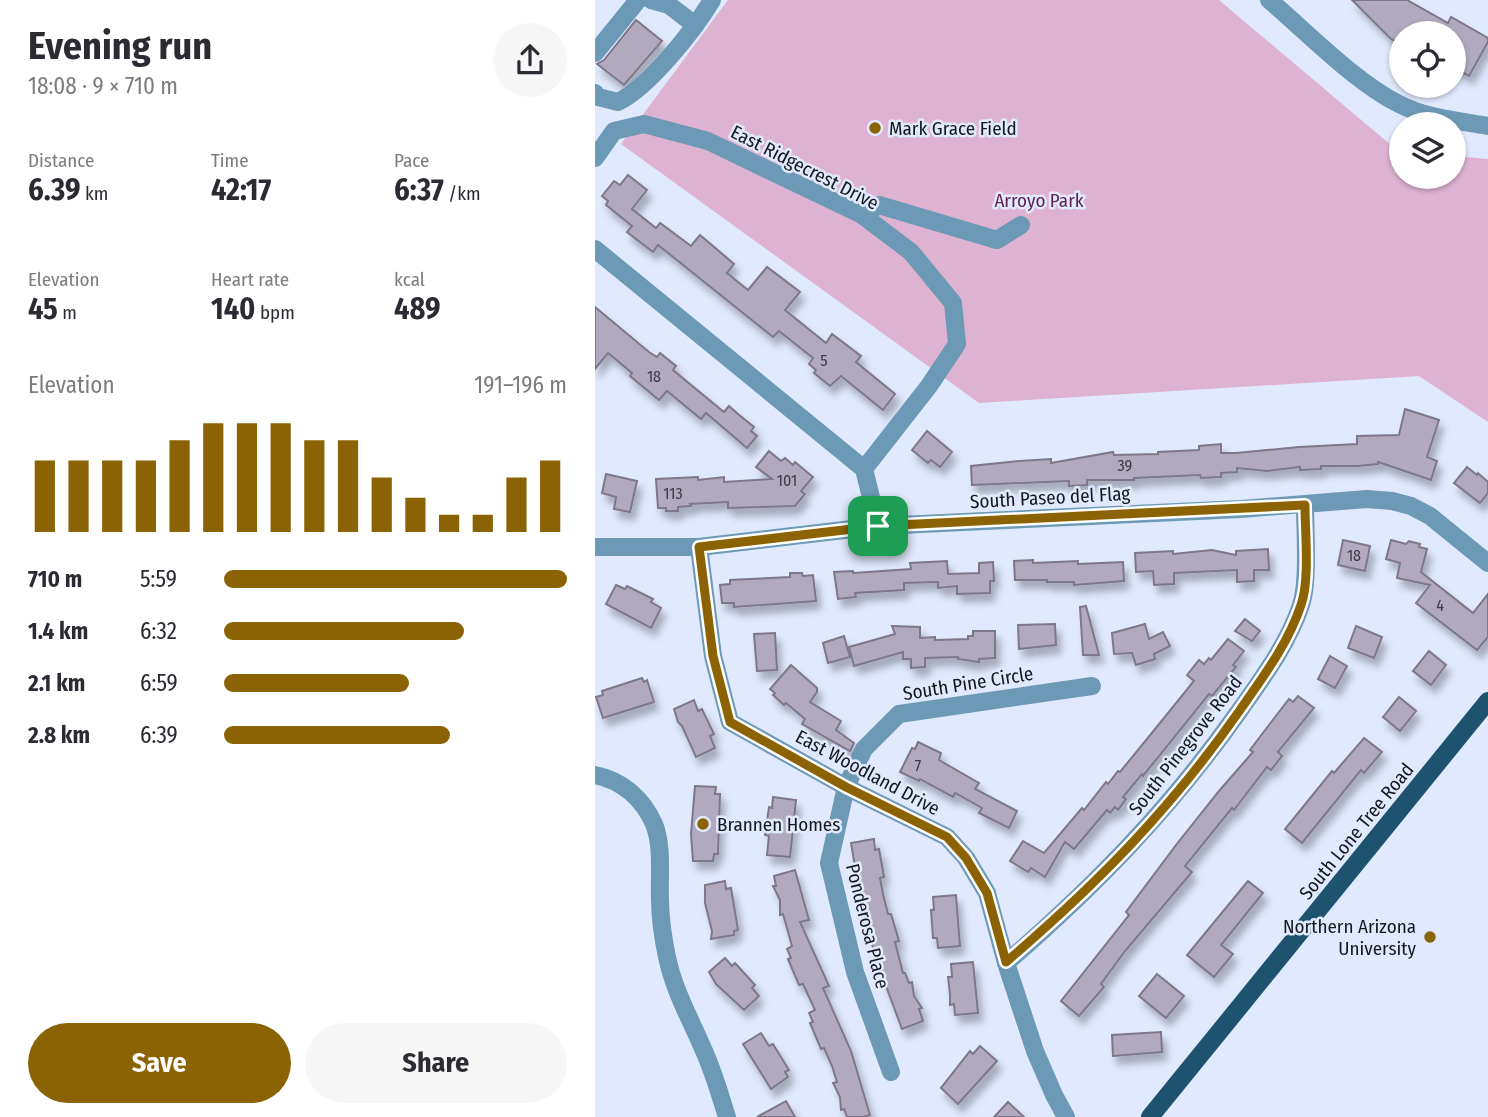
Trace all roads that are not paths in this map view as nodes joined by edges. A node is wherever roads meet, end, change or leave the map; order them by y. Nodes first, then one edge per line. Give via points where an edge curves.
1 (638, 0) edge
2 (651, 0) edge
3 (712, 0) edge
4 (1269, 0) edge
5 (695, 25) junction
6 (595, 53) edge
7 (595, 93) edge
8 (1488, 126) edge
9 (595, 158) edge
10 (862, 215) junction
11 (1021, 225) dead end
12 (595, 249) edge
13 (864, 469) junction
14 (1305, 505) junction
15 (878, 526) junction
16 (595, 547) edge
17 (699, 547) junction
18 (1488, 563) edge
19 (1092, 686) dead end
20 (1488, 701) edge
21 (595, 775) edge
22 (846, 787) junction
23 (1006, 962) junction
24 (891, 1072) dead end
25 (727, 1117) edge
26 (1066, 1117) edge
27 (1150, 1117) edge

1 - 6 street
2 - 5 street via 669,5
3 - 5 street
4 - 8 street via 1365,83 1400,105
5 - 7 street via 636,92 618,102
9 - 10 street, East Ridgecrest Drive via 614,131 644,124 708,141
10 - 11 street via 879,205 997,240
10 - 13 street, East Ridgecrest Drive via 911,252 953,303 957,344
12 - 13 street
13 - 15 street
14 - 15 street, South Paseo del Flag
14 - 18 street, South Paseo del Flag via 1367,499 1411,506 1449,529
14 - 23 street, South Pinegrove Road via 1302,602 1289,637 1262,680 1211,751 1133,845
15 - 17 street, South Paseo del Flag
16 - 17 street, South Paseo del Flag
17 - 22 street, East Woodland Drive via 713,656 730,722
19 - 22 street, South Pine Circle via 899,714 864,748
20 - 27 main road, South Lone Tree Road
21 - 25 street via 626,788 642,803 653,823 667,959
22 - 23 street, East Woodland Drive via 947,837 987,893
22 - 24 street, Ponderosa Place via 829,863 855,972
23 - 26 street, East Woodland Drive via 1035,1051

